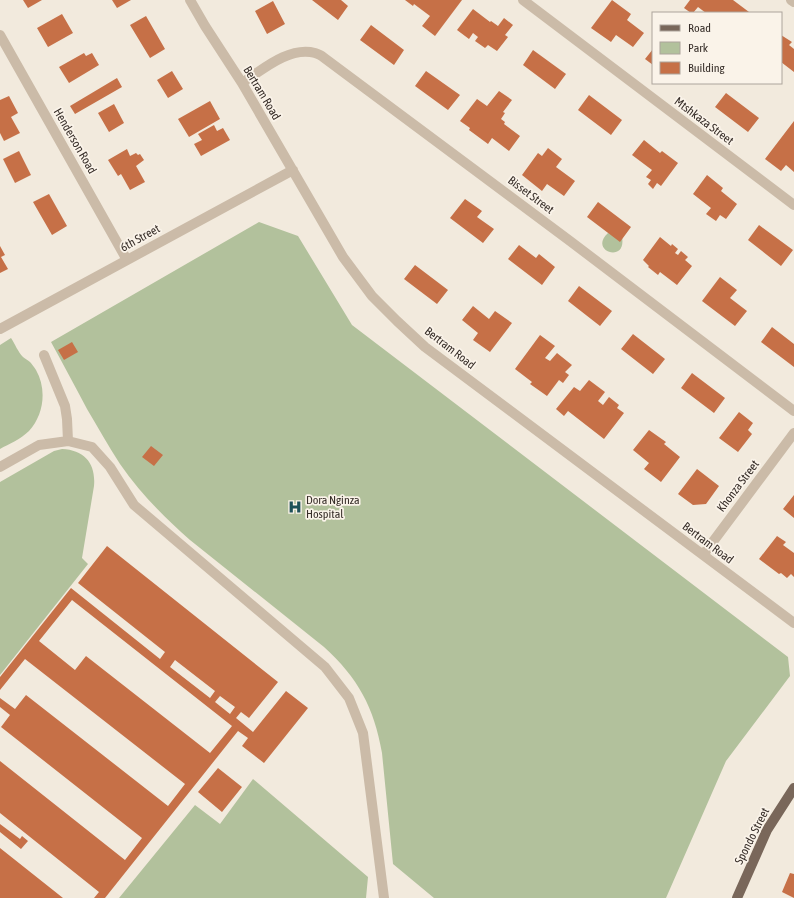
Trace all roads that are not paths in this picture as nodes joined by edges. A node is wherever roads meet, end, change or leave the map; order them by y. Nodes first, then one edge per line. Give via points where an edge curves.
1 (190, 0) edge
2 (523, 0) edge
3 (791, 0) edge
4 (794, 2) edge
5 (0, 35) edge
6 (242, 82) junction
7 (293, 170) junction
8 (794, 205) edge
9 (127, 260) junction
10 (0, 329) edge
11 (44, 355) dead end
12 (794, 411) edge
13 (794, 433) edge
14 (68, 441) junction
15 (0, 467) edge
16 (703, 555) junction
17 (794, 623) edge
18 (794, 788) edge
19 (384, 898) edge
20 (738, 898) edge

1 - 6 street, Bertram Road
2 - 8 street, Mtshkaza Street
3 - 4 street
5 - 9 street, Henderson Road
6 - 7 street, Bertram Road
6 - 12 street, Bisset Street via 288,54 305,52 323,57
7 - 9 street, 6th Street
7 - 16 street, Bertram Road via 343,257 372,296 397,321 426,347
9 - 10 street, 6th Street
11 - 14 street via 65,406
13 - 16 street, Khonza Street
14 - 15 street via 39,445
14 - 19 street via 92,447 110,468 134,505 325,667 349,698 363,733
16 - 17 street, Bertram Road
18 - 20 main road, Spondo Street via 767,830

